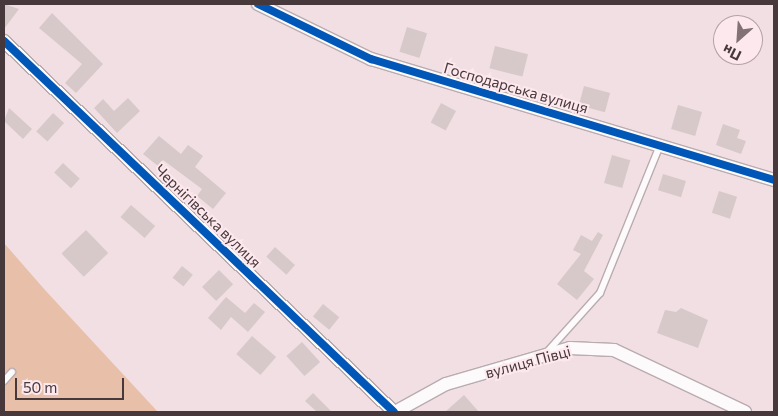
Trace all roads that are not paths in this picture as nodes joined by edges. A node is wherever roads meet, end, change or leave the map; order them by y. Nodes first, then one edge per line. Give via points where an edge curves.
1 (258, 4) edge
2 (4, 41) edge
3 (660, 145) junction
4 (774, 180) edge
5 (545, 355) junction
6 (12, 372) dead end
7 (4, 381) edge
8 (394, 412) edge
9 (745, 412) edge

1 - 3 street, Господарська вулиця via 370,59
2 - 8 street, Чернігівська вулиця
3 - 4 street, Господарська вулиця
3 - 5 lane via 600,293
5 - 8 street, вулиця Півці via 446,384
5 - 9 street, вулиця Півці via 570,348 614,350
6 - 7 lane

